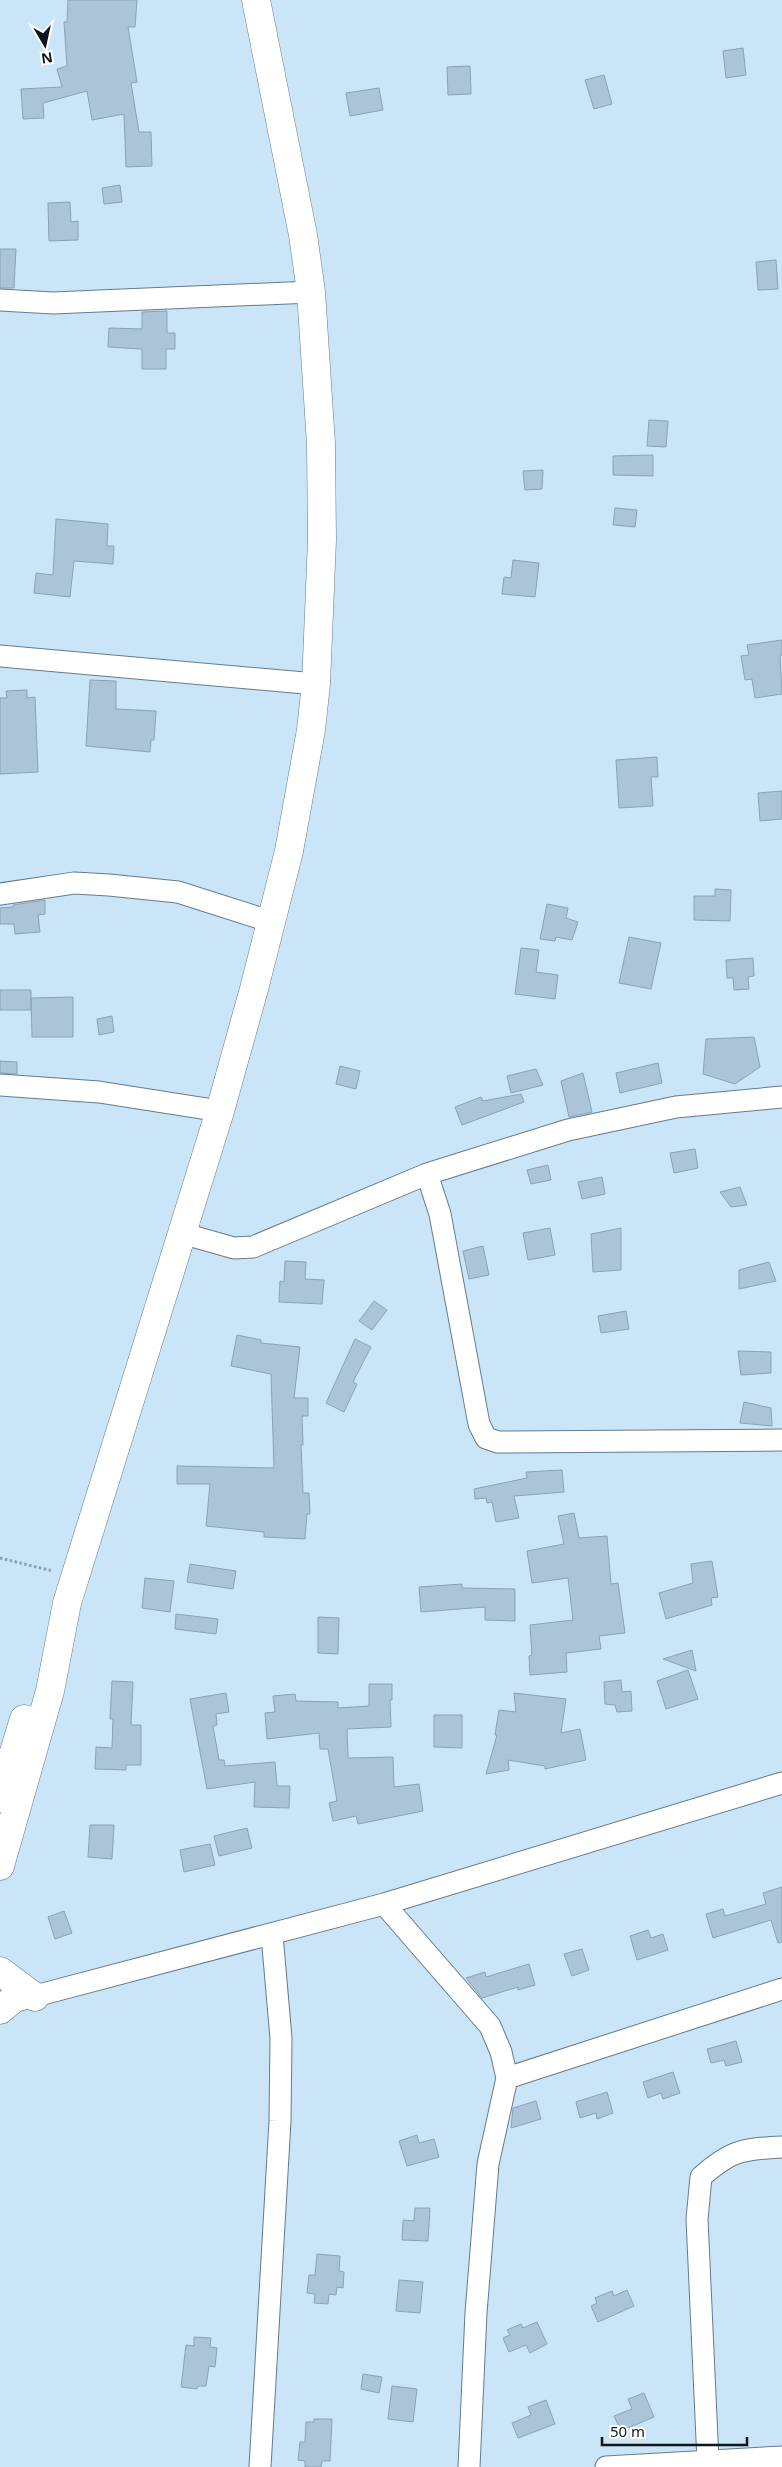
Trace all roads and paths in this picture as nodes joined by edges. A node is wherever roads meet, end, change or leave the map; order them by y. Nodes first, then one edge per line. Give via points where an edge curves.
1 (256, 0) edge
2 (311, 292) junction
3 (0, 300) edge
4 (0, 656) edge
5 (316, 684) junction
6 (0, 894) edge
7 (272, 922) junction
8 (0, 1085) edge
9 (782, 1096) edge
10 (220, 1111) junction
11 (427, 1174) junction
12 (181, 1233) junction
13 (782, 1440) edge
14 (0, 1558) edge
15 (76, 1577) junction
16 (68, 1603) junction
17 (782, 1784) edge
18 (0, 1798) edge
19 (0, 1866) edge
20 (384, 1904) junction
21 (272, 1935) junction
22 (0, 1971) edge
23 (782, 1989) edge
24 (11, 2002) edge
25 (507, 2078) junction
26 (782, 2147) edge
27 (782, 2457) edge
28 (708, 2461) junction
29 (260, 2467) edge
30 (469, 2467) edge
31 (606, 2467) edge

1 - 2 highway via 303,235
2 - 3 street via 53,303
2 - 5 highway via 322,492
4 - 5 street
5 - 7 highway via 291,842
6 - 7 street via 74,883 178,892
7 - 10 highway
8 - 10 street via 99,1092
9 - 11 street via 676,1107 577,1128
10 - 12 highway
11 - 12 street via 253,1247 234,1248
11 - 13 street via 440,1214 479,1424 486,1438 498,1442
12 - 15 highway
14 - 15 path
15 - 16 highway
16 - 18 highway via 48,1639
16 - 19 highway via 50,1692
17 - 20 street
20 - 21 street
20 - 25 street via 490,2026 499,2045
21 - 24 street
21 - 29 street via 281,2038 280,2121
22 - 24 highway
23 - 25 street
25 - 30 street via 488,2164 476,2313
26 - 28 street via 743,2149 719,2160 701,2177 697,2219
27 - 28 street
28 - 31 street

